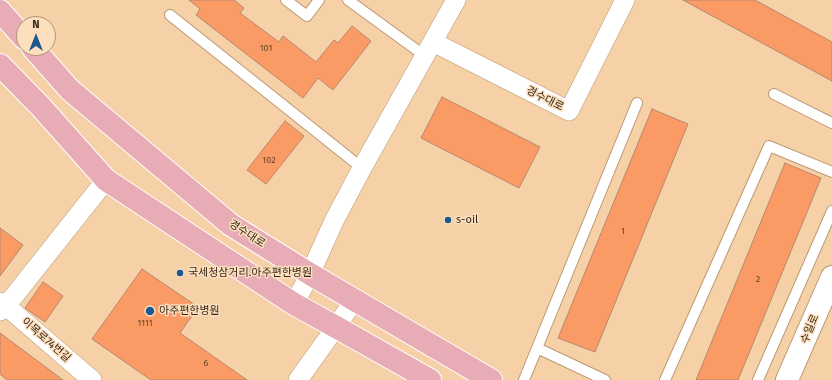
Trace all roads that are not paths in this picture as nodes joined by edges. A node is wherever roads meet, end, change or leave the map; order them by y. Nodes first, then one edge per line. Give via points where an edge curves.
1 (286, 0) edge
2 (319, 0) edge
3 (348, 0) edge
4 (456, 0) edge
5 (625, 0) edge
6 (0, 11) edge
7 (170, 15) dead end
8 (16, 29) edge
9 (429, 49) junction
10 (40, 56) edge
11 (0, 65) edge
12 (774, 94) dead end
13 (637, 103) dead end
14 (832, 123) edge
15 (362, 168) junction
16 (832, 172) edge
17 (106, 180) junction
18 (832, 211) edge
19 (310, 274) junction
20 (832, 277) edge
21 (355, 300) junction
22 (294, 304) junction
23 (2, 306) edge
24 (336, 327) junction
25 (428, 343) junction
26 (537, 348) junction
27 (421, 375) edge
28 (92, 380) edge
29 (298, 380) edge
30 (492, 380) edge
31 (524, 380) edge
32 (605, 380) edge
33 (665, 380) edge
34 (758, 380) edge
35 (788, 380) edge

1 - 2 lane via 307,16
3 - 9 lane
4 - 9 street
5 - 9 street, 경수대로 via 569,111
6 - 8 main road
7 - 15 lane
9 - 15 street
10 - 19 main road, 경수대로 via 70,90 231,225
11 - 17 main road
12 - 14 lane
13 - 26 lane
15 - 19 street
16 - 33 lane via 769,146
17 - 22 main road
17 - 23 street
18 - 34 lane
19 - 21 main road, 경수대로
19 - 22 street
20 - 35 street, 수일로
21 - 24 street
21 - 25 main road, 경수대로
22 - 24 main road
23 - 28 street, 이목로74번길
24 - 27 main road
24 - 29 street
25 - 27 main road
25 - 30 main road, 경수대로
26 - 31 lane
26 - 32 lane

